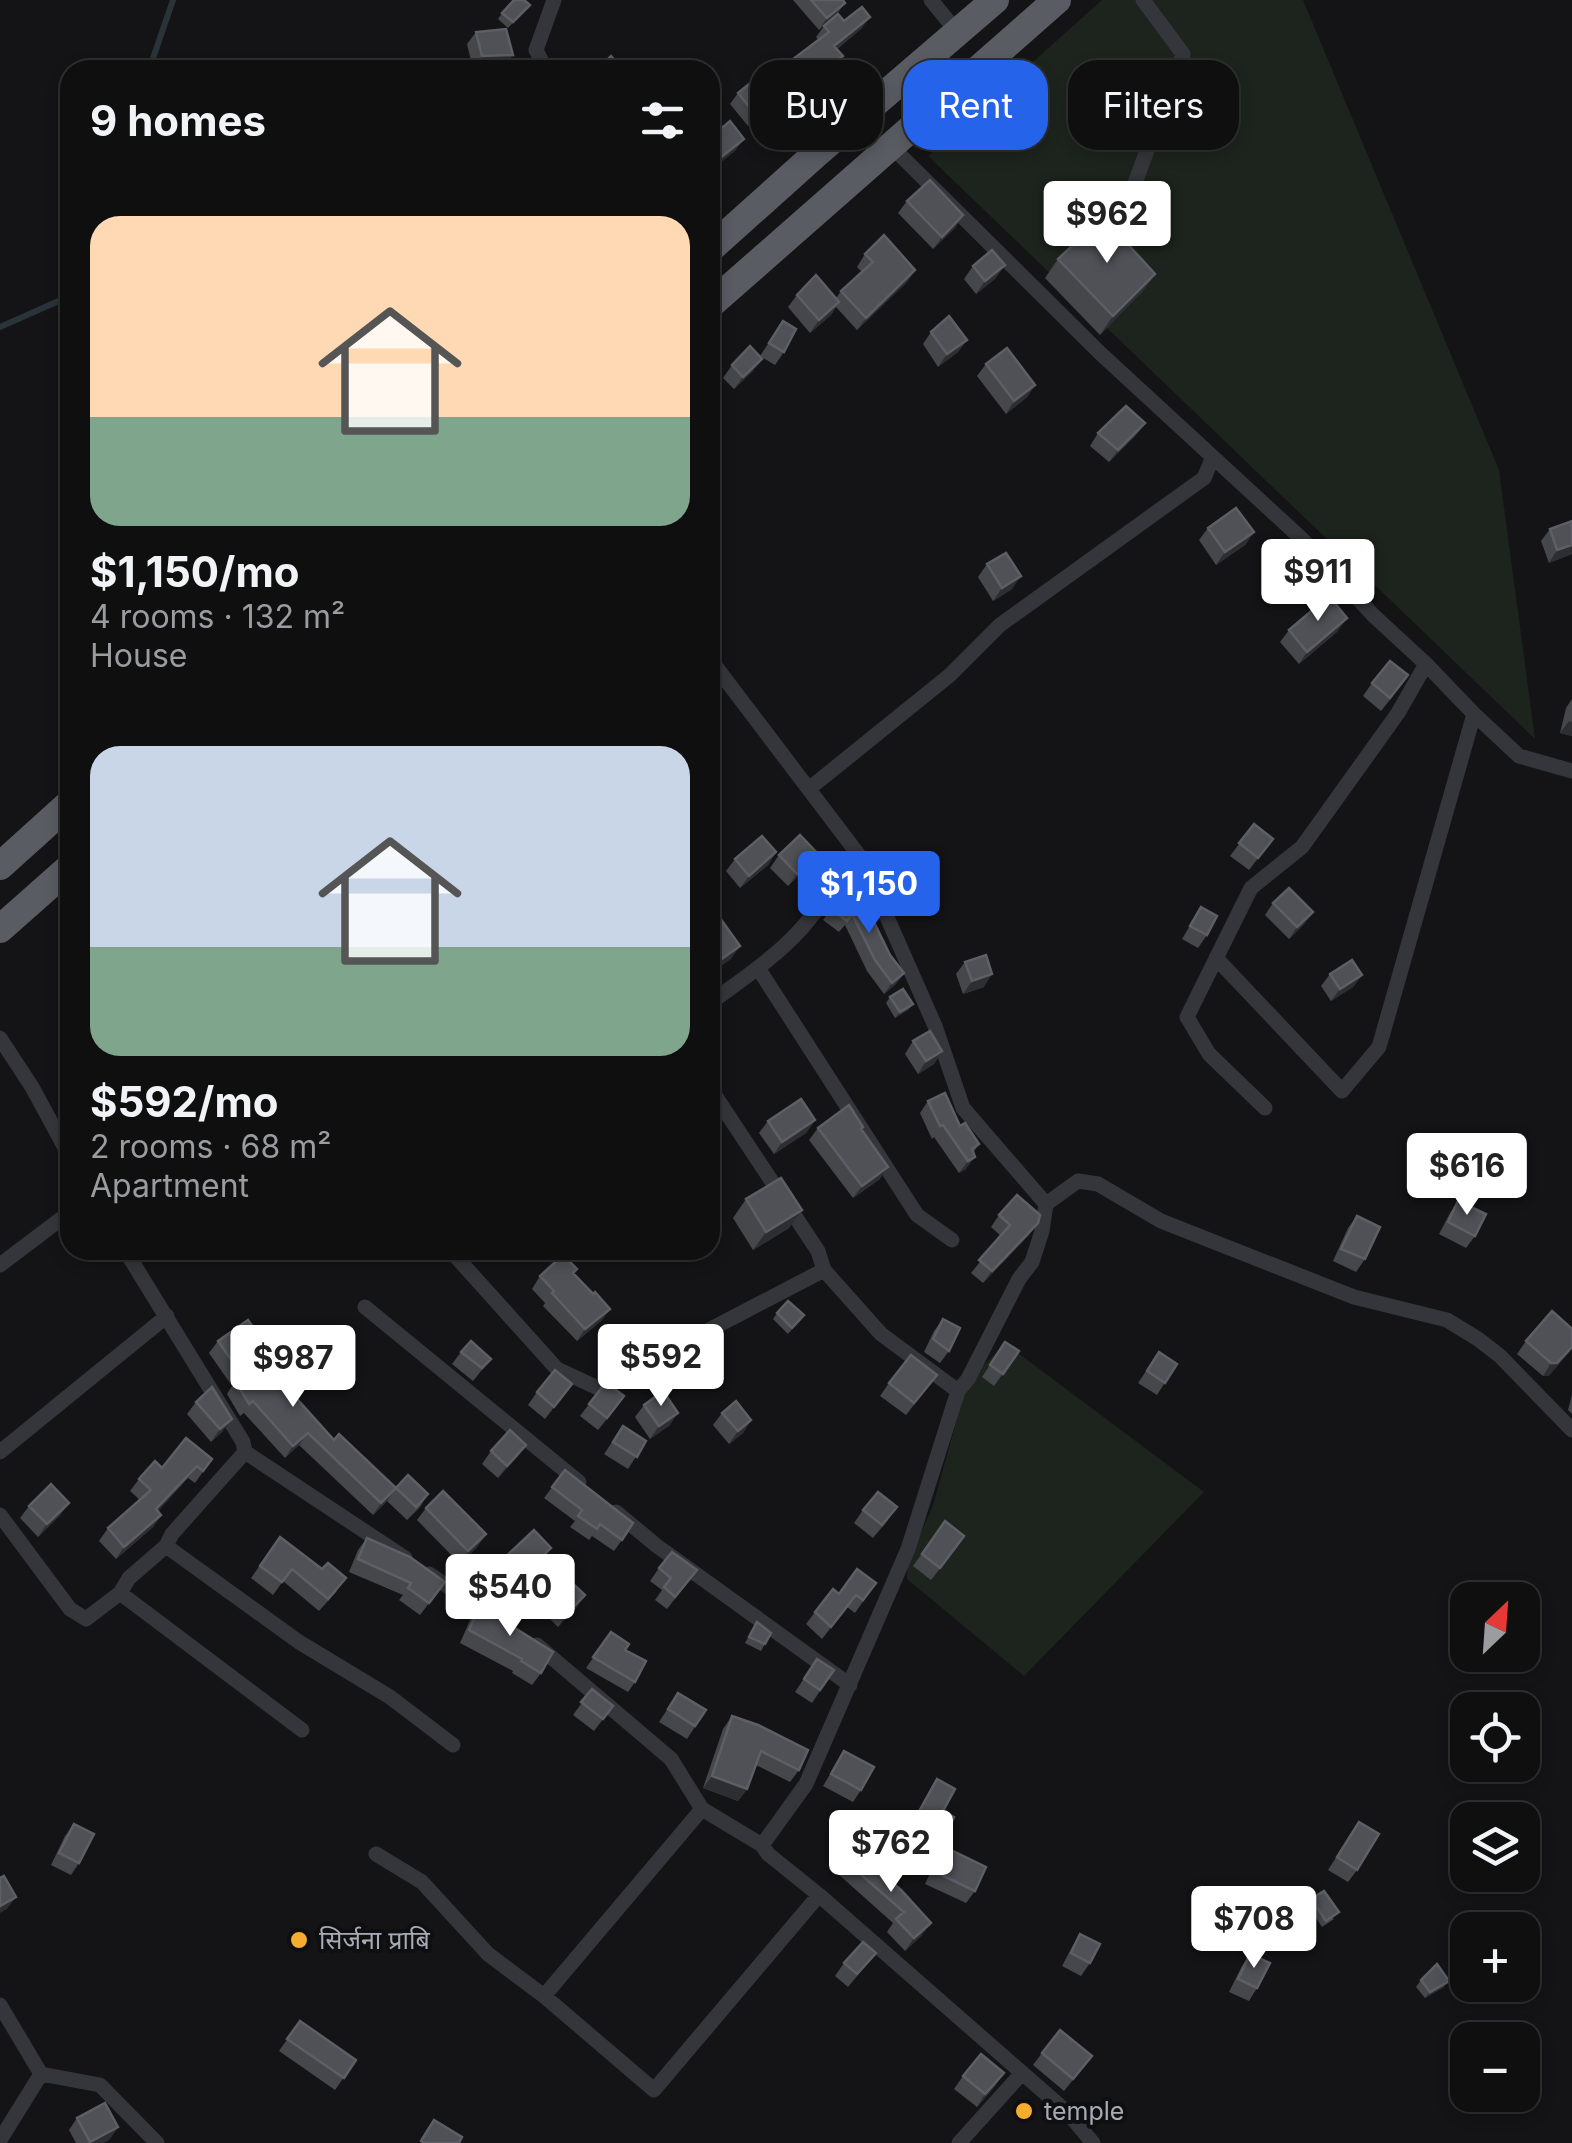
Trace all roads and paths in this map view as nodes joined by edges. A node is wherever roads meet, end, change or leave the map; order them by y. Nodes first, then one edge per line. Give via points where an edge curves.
1 (554, 0) edge
2 (931, 0) edge
3 (995, 0) edge
4 (1057, 0) edge
5 (1143, 0) edge
6 (958, 33) junction
7 (541, 60) edge
8 (891, 146) junction
9 (1129, 199) dead end
10 (720, 240) edge
11 (720, 296) edge
12 (1213, 457) junction
13 (1426, 664) junction
14 (720, 672) edge
15 (1474, 714) junction
16 (1572, 771) edge
17 (810, 788) junction
18 (60, 812) edge
19 (861, 858) junction
20 (0, 866) edge
21 (60, 876) edge
22 (0, 929) edge
23 (1216, 958) junction
24 (758, 968) junction
25 (720, 996) edge
26 (0, 1038) edge
27 (720, 1103) edge
28 (1265, 1108) dead end
29 (60, 1139) edge
30 (1046, 1204) junction
31 (60, 1220) edge
32 (952, 1240) dead end
33 (131, 1260) edge
34 (459, 1260) edge
35 (0, 1265) edge
36 (824, 1270) junction
37 (365, 1307) dead end
38 (167, 1316) junction
39 (958, 1391) junction
40 (1572, 1430) edge
41 (0, 1452) edge
42 (244, 1452) junction
43 (0, 1515) edge
44 (166, 1546) junction
45 (120, 1593) junction
46 (514, 1630) edge
47 (530, 1640) edge
48 (850, 1685) junction
49 (302, 1730) dead end
50 (453, 1745) dead end
51 (702, 1809) junction
52 (762, 1845) junction
53 (376, 1854) dead end
54 (819, 1895) junction
55 (544, 1996) junction
56 (0, 2005) edge
57 (1022, 2073) junction
58 (42, 2074) junction
59 (0, 2140) edge
60 (157, 2143) edge
61 (959, 2143) edge
62 (1093, 2143) edge

1 - 7 street via 536,50
2 - 6 street
3 - 6 highway
4 - 8 highway
5 - 9 street via 1183,54
6 - 10 highway
8 - 11 highway
8 - 12 street
12 - 13 street
12 - 17 street via 1204,478 1000,625 950,675
13 - 15 street
13 - 23 street via 1302,847 1251,888
14 - 17 street
15 - 16 street via 1519,756
15 - 23 street via 1379,1048 1342,1091
17 - 19 street
18 - 20 highway
19 - 24 street via 799,932
19 - 30 street via 936,1026 963,1108
21 - 22 highway
23 - 28 street via 1187,1017 1210,1054
24 - 25 street
24 - 32 street via 917,1215
26 - 29 street
27 - 36 street
30 - 39 street via 1032,1262
30 - 40 street via 1078,1181 1098,1184 1161,1222 1354,1297 1446,1320 1500,1356
31 - 35 street
33 - 38 street
34 - 36 street via 558,1369 598,1388
36 - 39 street via 881,1334
37 - 48 street via 657,1546
38 - 41 street
38 - 42 street
39 - 48 street via 908,1549
42 - 44 street
42 - 46 street
43 - 45 street via 70,1609 86,1620
44 - 45 street
44 - 50 street
45 - 49 street
47 - 51 street via 671,1758
48 - 52 street via 806,1784
51 - 52 street
51 - 55 street
52 - 54 street
53 - 55 street via 422,1882 488,1954
54 - 55 street via 654,2090
54 - 57 street
56 - 58 street
57 - 61 street
57 - 62 street
58 - 59 street
58 - 60 street via 100,2085

